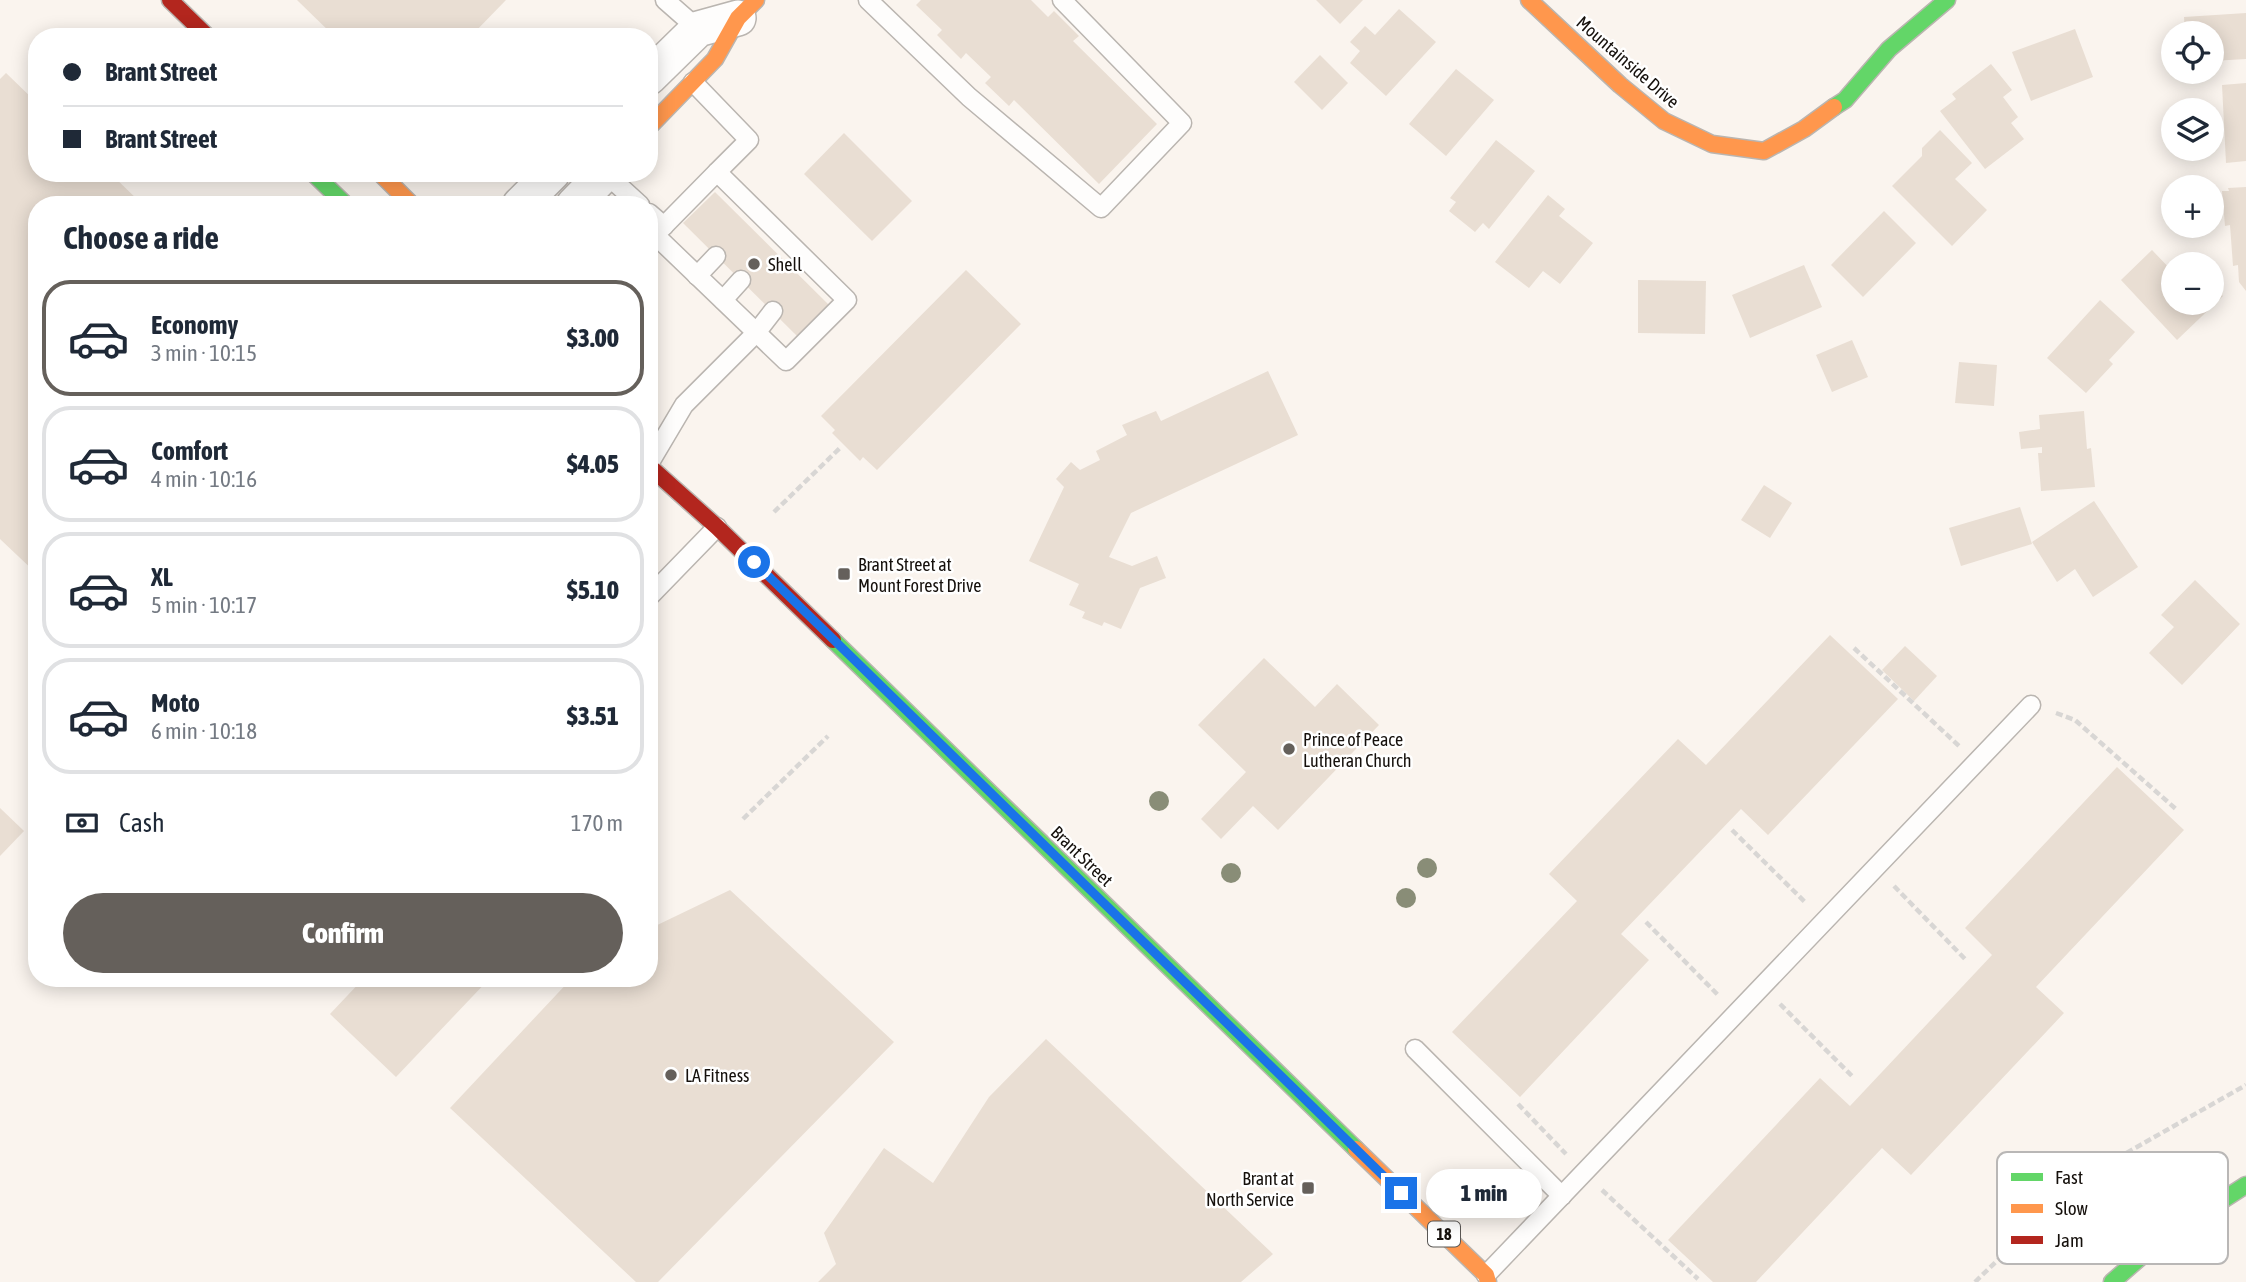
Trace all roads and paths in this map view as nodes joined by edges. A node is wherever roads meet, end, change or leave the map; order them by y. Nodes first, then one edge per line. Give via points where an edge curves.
1 (170, 0) edge
2 (665, 0) edge
3 (869, 0) edge
4 (1062, 0) edge
5 (1529, 0) edge
6 (1947, 0) edge
7 (747, 9) edge
8 (199, 28) edge
9 (698, 29) junction
10 (658, 69) edge
11 (693, 82) junction
12 (658, 118) edge
13 (717, 173) junction
14 (322, 182) edge
15 (389, 182) edge
16 (543, 182) edge
17 (596, 182) edge
18 (615, 182) edge
19 (337, 196) edge
20 (403, 196) edge
21 (529, 196) edge
22 (583, 196) edge
23 (630, 196) edge
24 (658, 221) edge
25 (664, 226) junction
26 (658, 232) edge
27 (658, 238) edge
28 (716, 256) dead end
29 (697, 276) junction
30 (741, 280) dead end
31 (723, 300) junction
32 (773, 312) dead end
33 (756, 332) junction
34 (841, 447) dead end
35 (658, 450) edge
36 (658, 473) edge
37 (774, 512) dead end
38 (717, 527) junction
39 (658, 588) edge
40 (1854, 648) dead end
41 (2031, 705) joint
42 (828, 736) dead end
43 (1976, 762) junction
44 (2177, 810) dead end
45 (743, 819) dead end
46 (1732, 830) dead end
47 (1876, 868) junction
48 (1825, 921) junction
49 (1647, 922) dead end
50 (1966, 960) dead end
51 (1762, 986) junction
52 (1736, 1014) junction
53 (1415, 1049) dead end
54 (1854, 1078) dead end
55 (2246, 1084) edge
56 (1518, 1104) dead end
57 (2128, 1152) edge
58 (1584, 1173) junction
59 (2246, 1185) edge
60 (1562, 1196) junction
61 (2228, 1196) edge
62 (1997, 1261) edge
63 (2129, 1264) edge
64 (1487, 1279) edge
65 (1698, 1279) dead end
66 (1507, 1280) dead end
67 (1975, 1282) edge
68 (2112, 1282) edge

1 - 8 main road
2 - 9 lane
3 - 4 lane via 970,97 1101,208 1182,123
5 - 6 main road, Mountainside Drive via 1664,121 1712,144 1764,151 1845,100 1889,49
7 - 9 street
7 - 11 main road via 715,59
9 - 10 street
11 - 12 main road
11 - 13 lane via 749,140
13 - 25 lane
13 - 33 lane via 777,243 808,273 847,300 786,361
14 - 19 main road
15 - 20 main road
16 - 21 street
17 - 22 street
18 - 23 lane
24 - 25 lane
25 - 26 lane
27 - 29 lane
28 - 29 lane
29 - 31 lane
30 - 31 lane
31 - 33 lane
32 - 33 lane
33 - 35 lane via 684,405
34 - 37 path
36 - 38 main road, Brant Street / 18
38 - 39 lane
38 - 64 main road, Brant Street / 18
40 - 43 path
41 - 43 lane
41 - 44 path via 2075,720
42 - 45 path
43 - 47 lane
46 - 48 path
47 - 48 lane
47 - 50 path
48 - 51 lane
49 - 52 path
51 - 52 lane
51 - 54 path
52 - 58 lane
53 - 60 lane
55 - 57 path
56 - 58 path
58 - 60 lane
58 - 65 path
59 - 61 main road
60 - 64 lane
62 - 67 path
63 - 68 main road
64 - 66 main road

